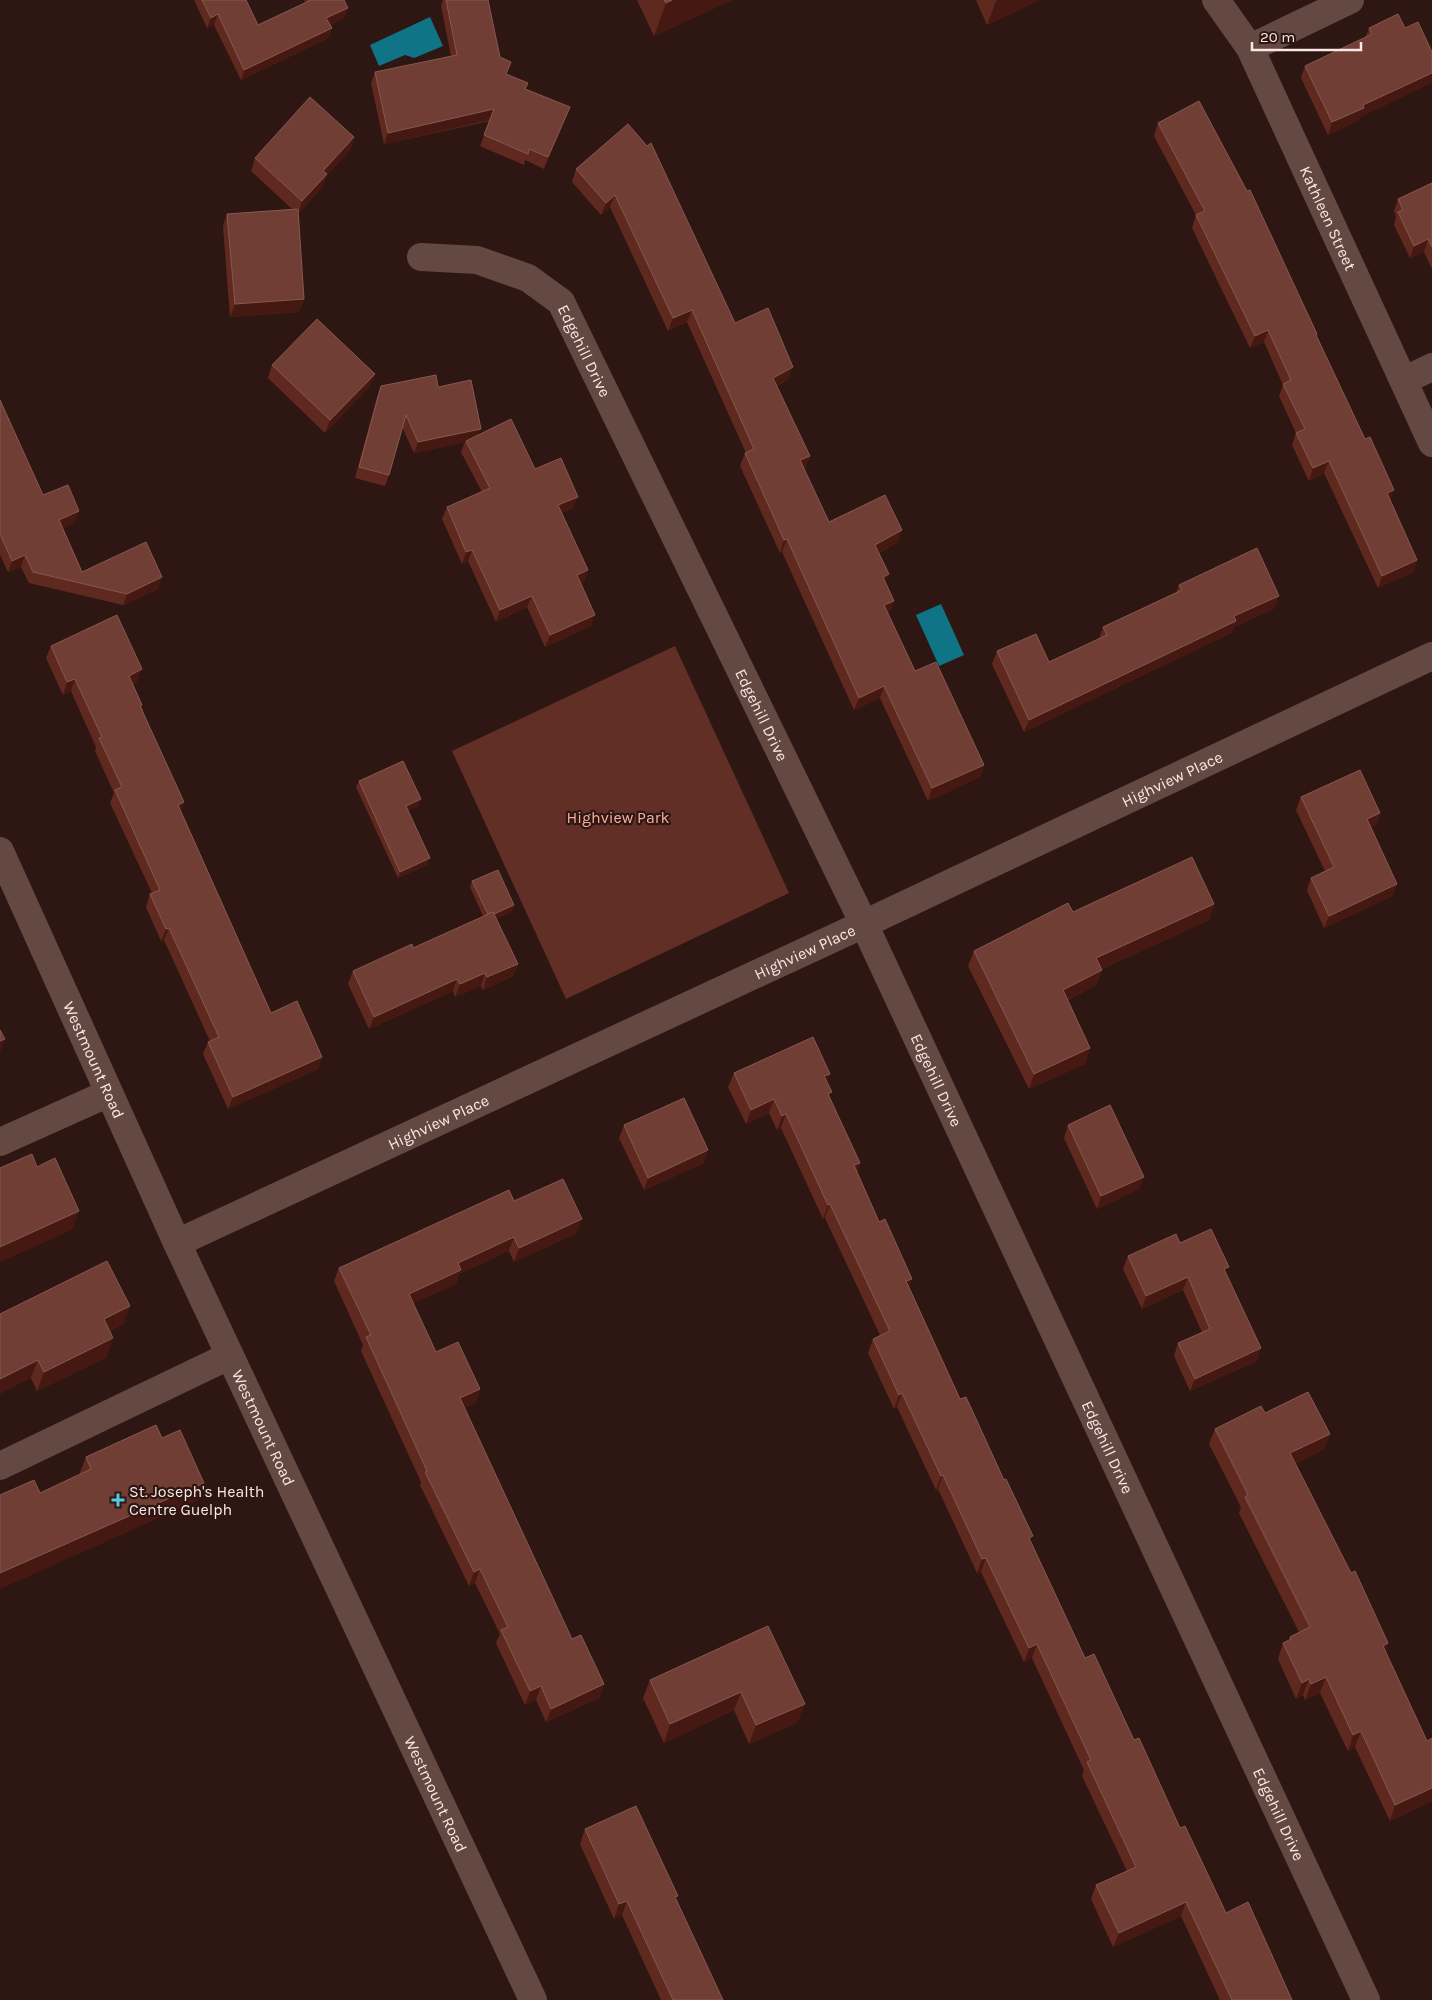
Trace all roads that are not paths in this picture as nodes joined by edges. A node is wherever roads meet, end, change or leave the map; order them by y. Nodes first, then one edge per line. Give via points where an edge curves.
1 (1216, 0) edge
2 (1350, 0) edge
3 (1250, 48) junction
4 (421, 257) dead end
5 (1432, 367) edge
6 (1404, 380) junction
7 (1432, 443) edge
8 (1432, 656) edge
9 (0, 851) edge
10 (864, 924) junction
11 (109, 1093) junction
12 (0, 1142) edge
13 (177, 1243) junction
14 (229, 1356) junction
15 (0, 1466) edge
16 (533, 2000) edge
17 (1366, 2000) edge

1 - 3 street, Kathleen Street
2 - 3 street
3 - 6 street, Kathleen Street
4 - 10 street, Edgehill Drive via 477,260 528,278 561,302
5 - 6 street
6 - 7 street, Kathleen Street
8 - 10 street, Highview Place
9 - 11 street, Westmount Road
10 - 13 street, Highview Place
10 - 17 street, Edgehill Drive
11 - 12 street
11 - 13 street, Westmount Road
13 - 14 street, Westmount Road
14 - 15 street
14 - 16 street, Westmount Road

